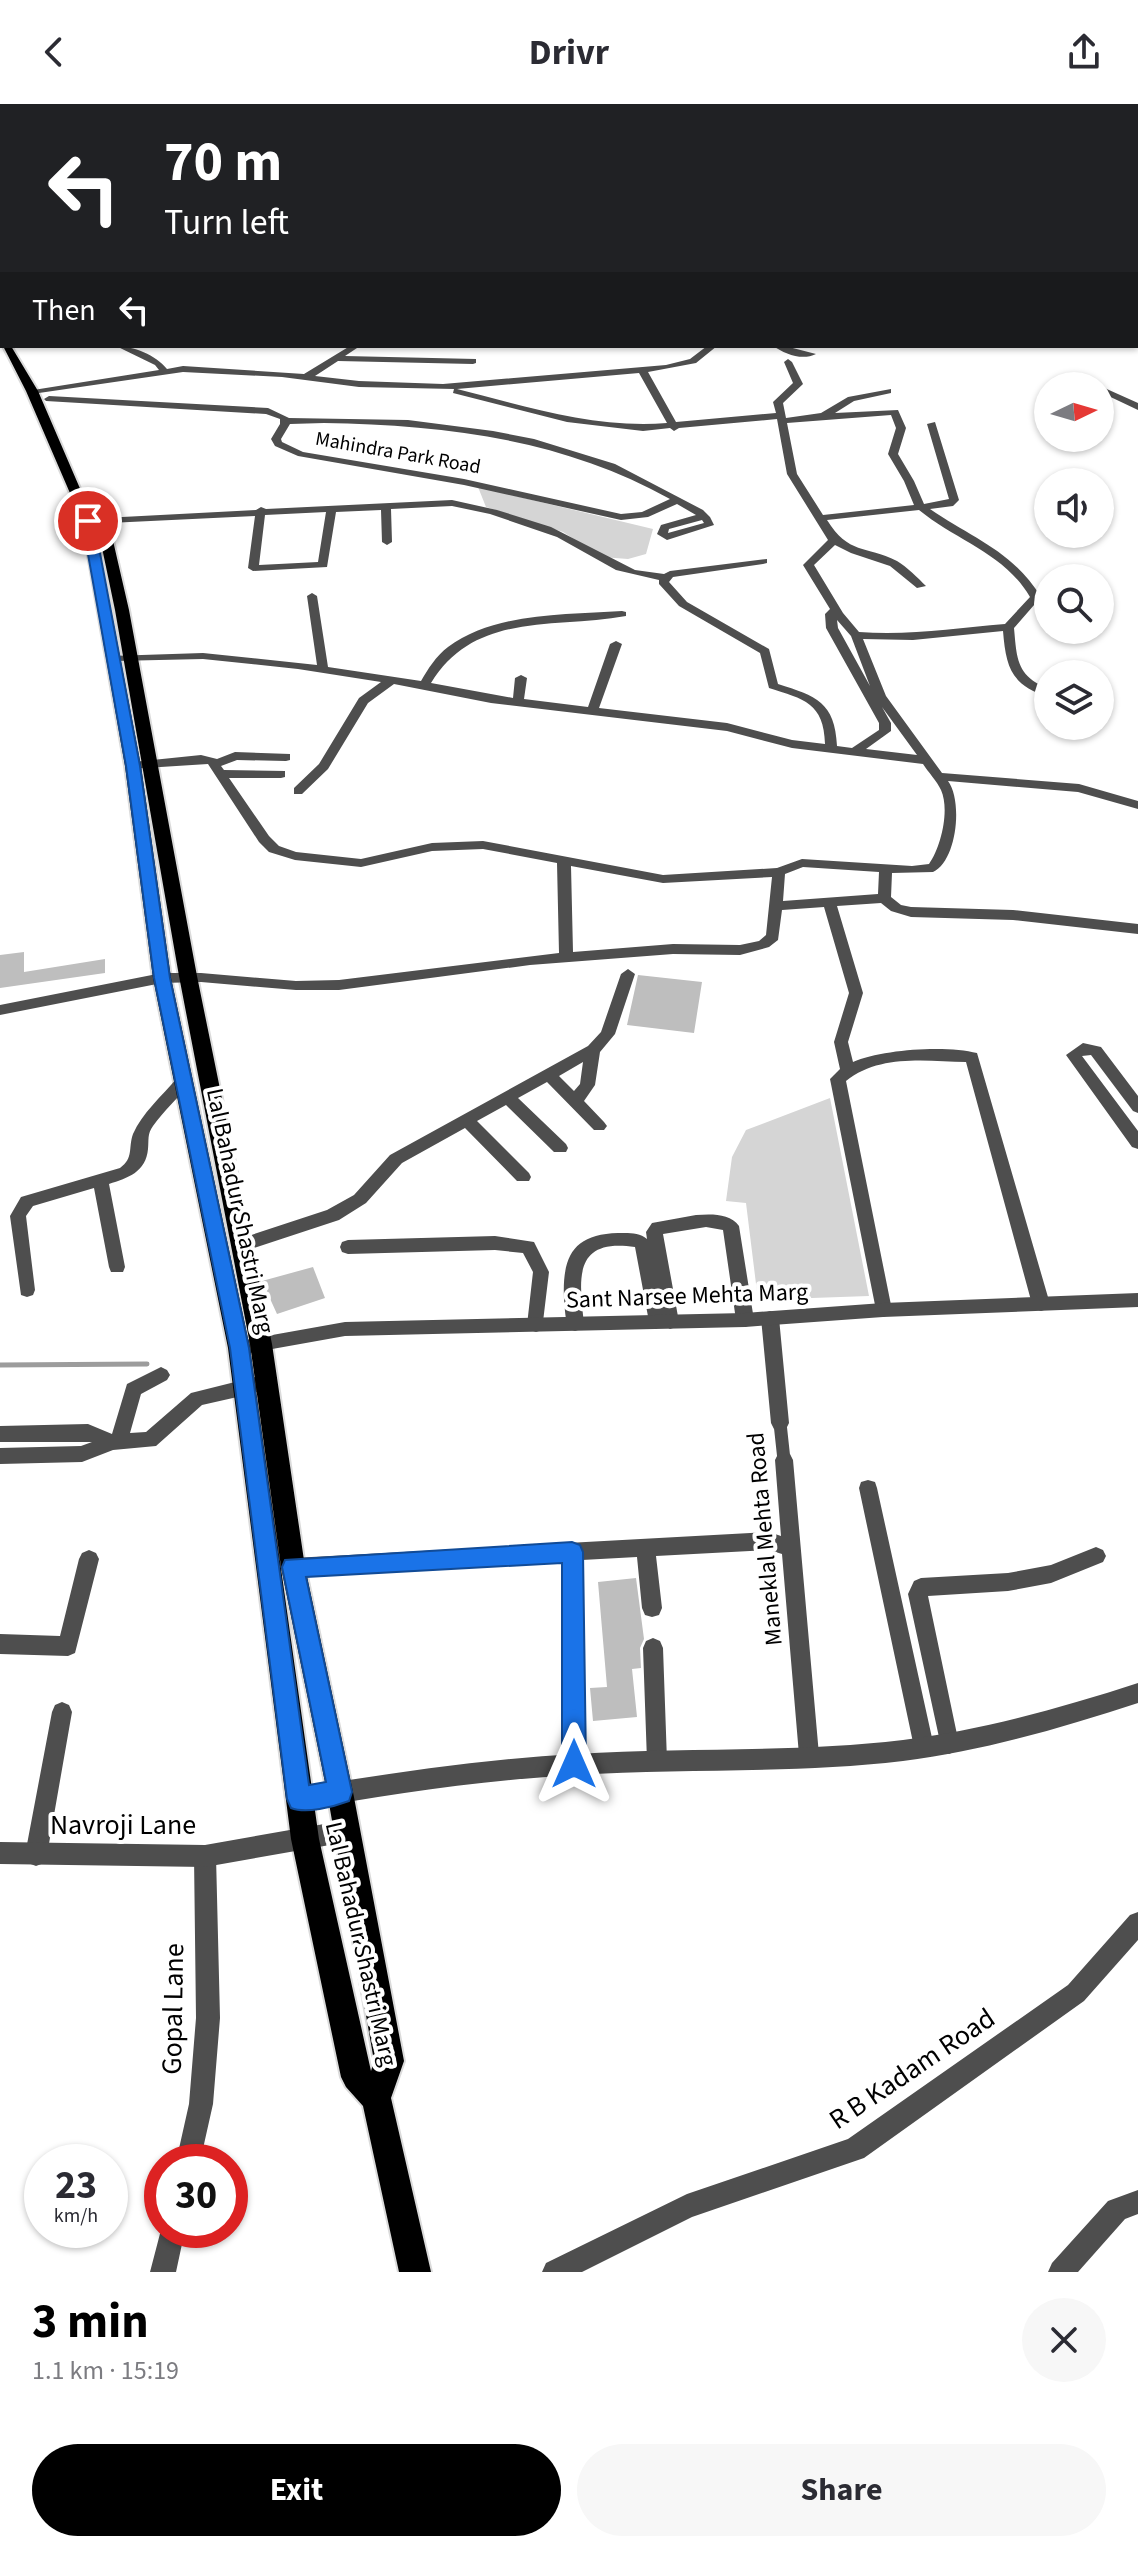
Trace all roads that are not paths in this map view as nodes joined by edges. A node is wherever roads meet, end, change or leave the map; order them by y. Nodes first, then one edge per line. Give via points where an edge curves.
1 (7, 348) edge
2 (18, 348) edge
3 (124, 348) edge
4 (353, 348) edge
5 (710, 348) edge
6 (782, 348) edge
7 (812, 354) dead end
8 (339, 359) junction
9 (473, 361) dead end
10 (788, 362) dead end
11 (642, 370) junction
12 (164, 371) junction
13 (306, 377) junction
14 (443, 387) junction
15 (888, 391) dead end
16 (41, 393) junction
17 (1114, 396) edge
18 (1138, 407) edge
19 (823, 416) junction
20 (780, 418) junction
21 (284, 421) junction
22 (932, 424) dead end
23 (674, 428) junction
24 (677, 500) junction
25 (386, 505) junction
26 (332, 507) junction
27 (921, 509) junction
28 (261, 510) junction
29 (703, 516) dead end
30 (821, 518) junction
31 (95, 520) junction
32 (834, 540) junction
33 (387, 542) dead end
34 (763, 561) dead end
35 (664, 577) junction
36 (921, 586) dead end
37 (312, 596) dead end
38 (835, 609) junction
39 (622, 614) dead end
40 (1008, 627) junction
41 (856, 635) junction
42 (616, 644) dead end
43 (122, 658) junction
44 (323, 670) junction
45 (521, 678) dead end
46 (389, 682) junction
47 (424, 685) junction
48 (1034, 687) edge
49 (518, 703) junction
50 (592, 711) junction
51 (831, 750) junction
52 (852, 753) junction
53 (286, 757) dead end
54 (924, 760) junction
55 (141, 765) junction
56 (218, 769) junction
57 (281, 774) dead end
58 (942, 777) junction
59 (298, 791) dead end
60 (1138, 805) edge
61 (152, 828) junction
62 (564, 860) junction
63 (886, 868) junction
64 (779, 872) junction
65 (884, 898) junction
66 (830, 904) junction
67 (775, 906) junction
68 (178, 921) junction
69 (155, 925) junction
70 (1138, 929) edge
71 (566, 956) junction
72 (628, 974) dead end
73 (188, 976) junction
74 (162, 978) junction
75 (0, 1010) edge
76 (593, 1050) junction
77 (847, 1069) junction
78 (550, 1076) junction
79 (182, 1082) junction
80 (507, 1097) junction
81 (575, 1102) junction
82 (1138, 1107) edge
83 (467, 1120) junction
84 (599, 1126) dead end
85 (1138, 1143) edge
86 (560, 1148) dead end
87 (523, 1177) dead end
88 (100, 1180) junction
89 (242, 1245) junction
90 (348, 1247) dead end
91 (117, 1267) dead end
92 (27, 1290) dead end
93 (1138, 1300) edge
94 (1041, 1304) junction
95 (883, 1310) junction
96 (770, 1318) junction
97 (745, 1320) junction
98 (663, 1322) junction
99 (575, 1324) junction
100 (536, 1325) junction
101 (250, 1346) junction
102 (161, 1375) dead end
103 (255, 1385) junction
104 (780, 1423) joint
105 (69, 1433) junction
106 (0, 1434) edge
107 (116, 1442) junction
108 (64, 1454) junction
109 (0, 1456) edge
110 (784, 1460) joint
111 (868, 1488) dead end
112 (646, 1548) junction
113 (793, 1549) junction
114 (572, 1552) junction
115 (1096, 1556) dead end
116 (89, 1559) dead end
117 (293, 1567) junction
118 (652, 1608) dead end
119 (0, 1644) edge
120 (653, 1648) dead end
121 (1138, 1693) edge
122 (62, 1712) dead end
123 (949, 1744) junction
124 (924, 1747) junction
125 (809, 1755) junction
126 (657, 1761) junction
127 (574, 1764) junction
128 (340, 1792) junction
129 (299, 1799) junction
130 (347, 1831) junction
131 (305, 1839) junction
132 (0, 1853) edge
133 (36, 1855) junction
134 (205, 1856) junction
135 (1138, 1923) edge
136 (376, 2098) junction
137 (192, 2144) edge
138 (1138, 2202) edge
139 (169, 2248) edge
140 (163, 2272) edge
141 (415, 2272) edge
142 (555, 2272) edge
143 (1061, 2272) edge

1 - 16 main road, Lal Bahadur Shastri Marg
2 - 16 main road, Lal Bahadur Shastri Marg
3 - 12 street
4 - 8 street
5 - 11 street via 681,365
6 - 7 street
8 - 9 street
8 - 13 street
10 - 20 street via 798,384 779,398
11 - 14 street
11 - 23 street
12 - 13 street via 205,368
12 - 16 street
13 - 14 street
14 - 23 street via 567,419
15 - 19 street via 851,399
16 - 21 street, Mahindra Park Road via 268,411
16 - 31 main road, Lal Bahadur Shastri Marg
17 - 18 street
19 - 20 street
19 - 27 street via 895,412 901,428 892,461 909,479
20 - 23 street
20 - 30 street via 792,474
21 - 24 street via 345,419 502,436 615,467
21 - 24 street, Mahindra Park Road via 278,444 301,454 464,482 621,517 644,515
22 - 27 street via 954,500
24 - 29 street
25 - 26 street
25 - 33 street
25 - 35 street via 452,503 491,510 562,535 623,572
26 - 28 street
26 - 28 street via 323,565 253,568
27 - 30 street
27 - 40 street via 987,545 1029,583 1036,597
28 - 31 street
30 - 32 street
31 - 43 main road, Lal Bahadur Shastri Marg
32 - 36 street via 894,564
32 - 38 street via 808,562
34 - 35 street
35 - 51 street via 671,594 683,604 765,651 773,686 815,700 824,709 832,730
37 - 44 street
38 - 41 street
38 - 52 street via 832,628 885,723 885,731
39 - 47 street via 498,630 455,647
40 - 41 street via 898,640
40 - 48 street via 1015,674
41 - 54 street via 880,696
42 - 50 street
43 - 44 street via 203,656
43 - 55 main road, Lal Bahadur Shastri Marg
44 - 46 street
45 - 49 street
46 - 47 street
46 - 59 street via 363,701 324,766
47 - 49 street
49 - 50 street
50 - 51 street via 727,727
51 - 52 street
52 - 54 street
53 - 56 street via 236,750
54 - 58 street
55 - 56 street via 201,759
55 - 61 main road, Lal Bahadur Shastri Marg
56 - 57 street
56 - 62 street via 264,839 295,856 361,863 432,847 483,845
58 - 60 street via 1079,788
58 - 63 street via 951,803 937,865 926,870
61 - 68 main road, Lal Bahadur Shastri Marg
61 - 69 main road, Lal Bahadur Shastri Marg
62 - 64 street via 663,879
62 - 71 street
63 - 64 street via 810,862
63 - 65 street
64 - 67 street
65 - 66 street via 844,898
65 - 70 street via 911,912 1013,915
66 - 67 street
66 - 77 street via 856,993 841,1042
67 - 71 street via 773,937 766,945
68 - 69 main road
68 - 73 main road, Lal Bahadur Shastri Marg
69 - 74 main road, Lal Bahadur Shastri Marg
71 - 73 street via 354,984
72 - 76 street via 608,1034
73 - 74 street
73 - 89 main road, Lal Bahadur Shastri Marg
74 - 75 street
74 - 79 main road, Lal Bahadur Shastri Marg
76 - 78 street
76 - 81 street via 587,1085
77 - 94 street via 860,1062 909,1057 972,1057
77 - 95 street via 838,1079
78 - 80 street
78 - 81 street
79 - 88 street via 146,1124 133,1167
79 - 101 main road, Lal Bahadur Shastri Marg
80 - 83 street
80 - 86 street
81 - 84 street
82 - 85 street via 1096,1051 1083,1048 1073,1055
83 - 87 street
83 - 89 street via 396,1159 360,1199 333,1215
88 - 91 street
88 - 92 street via 20,1207
89 - 101 main road, Lal Bahadur Shastri Marg
90 - 100 street via 528,1247 541,1272
93 - 94 street, Sant Narsee Mehta Marg
94 - 95 street, Sant Narsee Mehta Marg
95 - 96 street, Sant Narsee Mehta Marg
96 - 97 street, Sant Narsee Mehta Marg
96 - 104 street, Maneklal Mehta Road
97 - 98 street, Sant Narsee Mehta Marg
97 - 98 street via 731,1226 713,1221 654,1232
98 - 99 street, Sant Narsee Mehta Marg
98 - 99 street via 643,1246 632,1239 592,1244 574,1258
99 - 100 street, Sant Narsee Mehta Marg
100 - 101 street, Sant Narsee Mehta Marg via 345,1329
101 - 103 main road, Lal Bahadur Shastri Marg
102 - 107 street via 133,1389
103 - 107 street via 197,1398 150,1440
103 - 117 main road, Lal Bahadur Shastri Marg
103 - 129 main road, Lal Bahadur Shastri Marg
104 - 110 street, Maneklal Mehta Road
105 - 106 street
105 - 107 street via 88,1432
105 - 108 street
107 - 108 street via 82,1454
108 - 109 street
110 - 113 street, Maneklal Mehta Road
111 - 124 street
112 - 113 street via 769,1541
112 - 114 street
112 - 118 street
113 - 125 street, Maneklal Mehta Road
114 - 117 street
114 - 127 street
115 - 123 street via 1051,1574 921,1587 918,1594
116 - 119 street via 68,1646
117 - 128 main road, Lal Bahadur Shastri Marg
120 - 126 street
121 - 123 street
122 - 133 street, Navroji Lane
123 - 124 street
124 - 125 street
125 - 126 street
126 - 127 street
127 - 128 street
128 - 129 street
128 - 130 main road, Lal Bahadur Shastri Marg
129 - 131 main road, Lal Bahadur Shastri Marg
130 - 131 street, Navroji Lane
130 - 136 main road, Lal Bahadur Shastri Marg via 389,2061
131 - 134 street, Navroji Lane
131 - 136 main road, Lal Bahadur Shastri Marg via 356,2077
132 - 133 street
133 - 134 street, Navroji Lane
134 - 137 street, Gopal Lane via 208,2018
135 - 142 street, R B Kadam Road via 1076,1993 855,2149 687,2206
136 - 141 main road, Lal Bahadur Shastri Marg
138 - 143 street via 1117,2210
139 - 140 street

